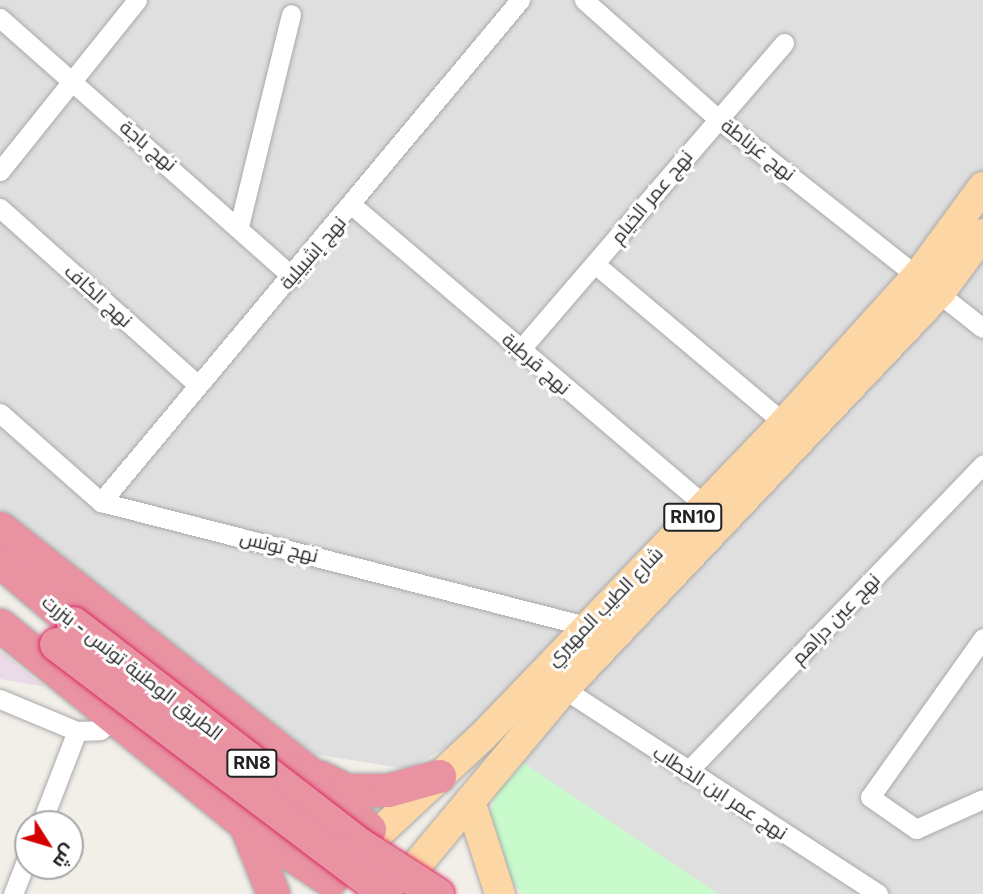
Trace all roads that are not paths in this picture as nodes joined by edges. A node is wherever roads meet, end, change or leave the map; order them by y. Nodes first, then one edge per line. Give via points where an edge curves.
1 (137, 0) edge
2 (520, 0) edge
3 (584, 0) edge
4 (291, 13) dead end
5 (0, 18) edge
6 (784, 43) dead end
7 (74, 85) junction
8 (719, 119) junction
9 (0, 171) edge
10 (983, 187) edge
11 (354, 206) junction
12 (0, 208) edge
13 (239, 226) junction
14 (983, 234) edge
15 (595, 264) junction
16 (293, 276) junction
17 (930, 283) junction
18 (983, 328) edge
19 (520, 350) junction
20 (197, 384) junction
21 (0, 413) edge
22 (784, 423) junction
23 (983, 464) edge
24 (101, 502) junction
25 (714, 512) junction
26 (0, 528) edge
27 (0, 561) edge
28 (0, 599) edge
29 (0, 625) edge
30 (586, 626) junction
31 (64, 634) junction
32 (983, 638) edge
33 (564, 689) junction
34 (0, 699) edge
35 (116, 719) junction
36 (77, 731) junction
37 (307, 771) junction
38 (687, 772) junction
39 (439, 776) junction
40 (983, 799) edge
41 (470, 801) junction
42 (46, 810) edge
43 (245, 824) junction
44 (376, 829) junction
45 (420, 862) junction
46 (330, 889) edge
47 (273, 894) edge
48 (387, 894) edge
49 (417, 894) edge
50 (437, 894) edge
51 (500, 894) edge
52 (878, 894) edge

1 - 7 street
2 - 11 street, نهج إشبيلية
3 - 8 street, نهج غرناطة
4 - 13 street
5 - 7 street, نهج باجة
6 - 8 street, نهج عمر الخيام
7 - 9 street
7 - 13 street, نهج باجة
8 - 15 street, نهج عمر الخيام
8 - 17 street, نهج غرناطة
10 - 17 main road, شارع الطيب المهيري / RN10
11 - 16 street, نهج إشبيلية
11 - 19 street, نهج قرطبة
12 - 20 street, نهج الكاف
13 - 16 street, نهج باجة
14 - 17 main road, شارع الطيب المهيري / RN10
15 - 19 street, نهج عمر الخيام
15 - 22 street
16 - 20 street, نهج إشبيلية
17 - 18 street
17 - 22 main road, شارع الطيب المهيري / RN10
17 - 25 main road, شارع الطيب المهيري / RN10
19 - 25 street, نهج قرطبة
20 - 24 street, نهج إشبيلية
21 - 24 street, نهج تونس
22 - 25 main road, شارع الطيب المهيري / RN10
23 - 38 street, نهج عين دراهم
24 - 30 street, نهج تونس
25 - 30 main road, شارع الطيب المهيري / RN10
25 - 33 main road, شارع الطيب المهيري / RN10
26 - 37 highway
27 - 31 highway, الطريق الوطنية تونس - بنزرت / RN8
28 - 31 highway, الطريق الوطنية تونس - بنزرت / RN8
29 - 35 highway
30 - 39 main road, شارع الطيب المهيري / RN10
31 - 48 highway, الطريق الوطنية تونس - بنزرت / RN8, bridge
31 - 50 highway, الطريق الوطنية تونس - بنزرت / RN8, bridge via 359,844
32 - 40 street via 870,797 916,828
33 - 38 street, نهج عمر ابن الخطاب
33 - 41 main road, شارع الطيب المهيري / RN10
34 - 36 street
35 - 36 street via 100,730
35 - 43 highway
36 - 42 street
37 - 39 highway via 347,790 387,790
37 - 44 highway
38 - 52 street, نهج عمر ابن الخطاب
39 - 44 main road, شارع الطيب المهيري / RN10
41 - 45 main road, شارع الطيب المهيري / RN10
41 - 51 main road
43 - 46 highway
43 - 47 highway
44 - 45 main road via 408,841
44 - 46 main road, RN10 via 344,841
45 - 49 main road

